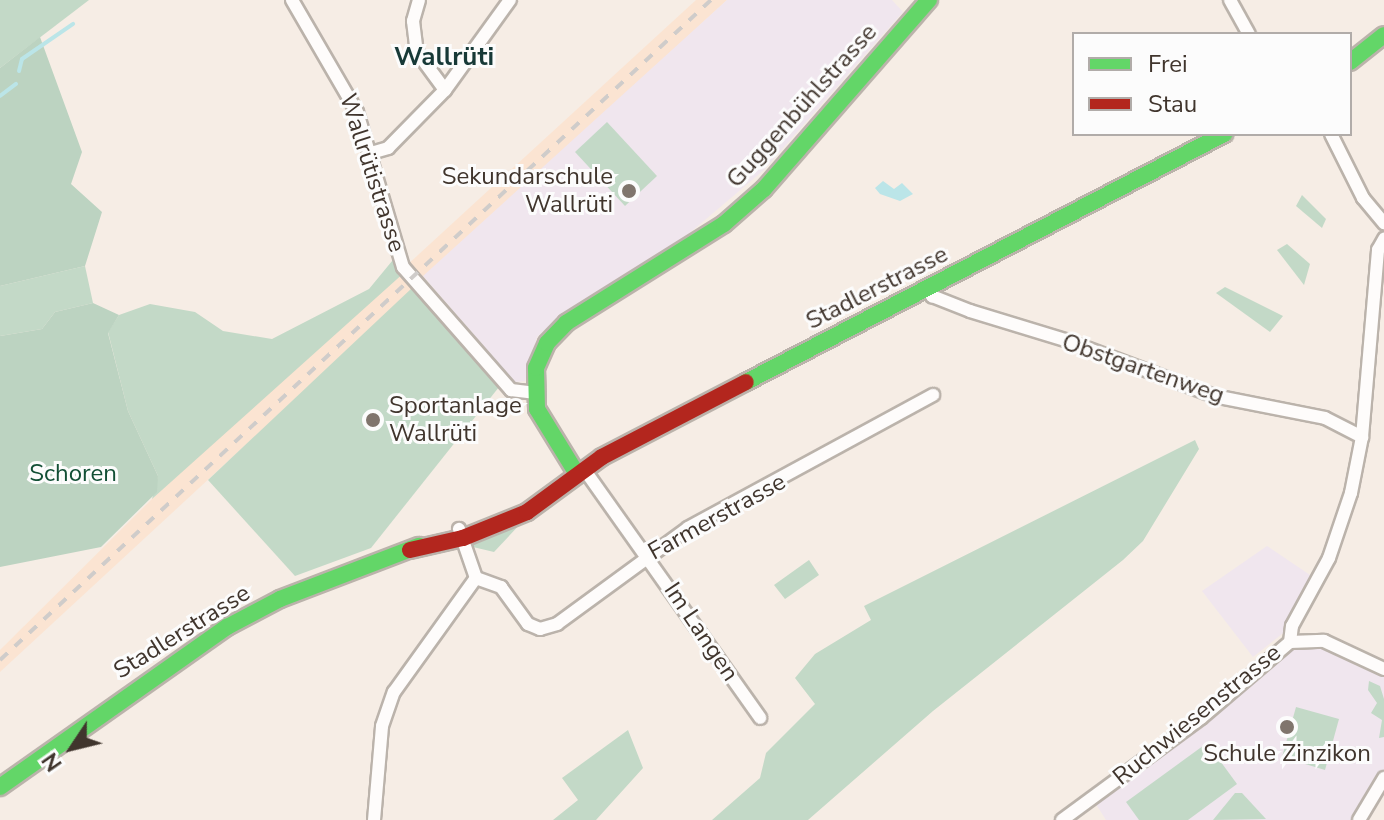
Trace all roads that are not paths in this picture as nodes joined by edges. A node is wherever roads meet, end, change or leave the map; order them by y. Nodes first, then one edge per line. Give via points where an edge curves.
1 (292, 0) edge
2 (419, 0) edge
3 (510, 0) edge
4 (929, 0) edge
5 (1230, 0) edge
6 (1248, 32) edge
7 (1384, 35) edge
8 (1352, 60) edge
9 (445, 90) junction
10 (1220, 136) edge
11 (1332, 136) edge
12 (371, 153) junction
13 (1384, 223) edge
14 (1384, 239) edge
15 (929, 288) junction
16 (534, 393) junction
17 (933, 395) dead end
18 (1362, 437) junction
19 (581, 471) junction
20 (461, 533) junction
21 (648, 553) junction
22 (476, 578) junction
23 (1290, 642) junction
24 (1384, 669) edge
25 (760, 718) dead end
26 (1384, 778) edge
27 (2, 781) edge
28 (374, 820) edge
29 (1062, 820) edge
30 (1359, 820) edge

1 - 12 street, Wallrütistrasse via 337,70
2 - 9 street via 413,21 417,52
3 - 9 street
4 - 16 main road, Guggenbühlstrasse via 764,189 677,256 556,332 541,355
5 - 6 street
7 - 8 main road
9 - 12 street via 388,148
10 - 15 main road, Stadlerstrasse
11 - 13 street via 1363,198
12 - 16 street, Wallrütistrasse via 392,242 406,271 511,390
14 - 18 street via 1378,250
15 - 18 street, Obstgartenweg via 932,296 959,307 1214,396 1325,418
15 - 19 main road, Stadlerstrasse
16 - 19 main road via 544,425
17 - 21 street, Farmerstrasse
18 - 23 street via 1351,493 1329,558 1292,626
19 - 20 main road, Stadlerstrasse via 557,489
19 - 21 street, Im Langen
20 - 22 street
20 - 27 main road, Stadlerstrasse via 280,599 227,627
21 - 22 street, Farmerstrasse via 557,624 540,629 528,624 501,587
21 - 25 street, Im Langen
22 - 28 street via 394,692 382,726
23 - 24 street, Ruchwiesenstrasse via 1324,641
23 - 29 street, Ruchwiesenstrasse via 1201,718
26 - 30 street

